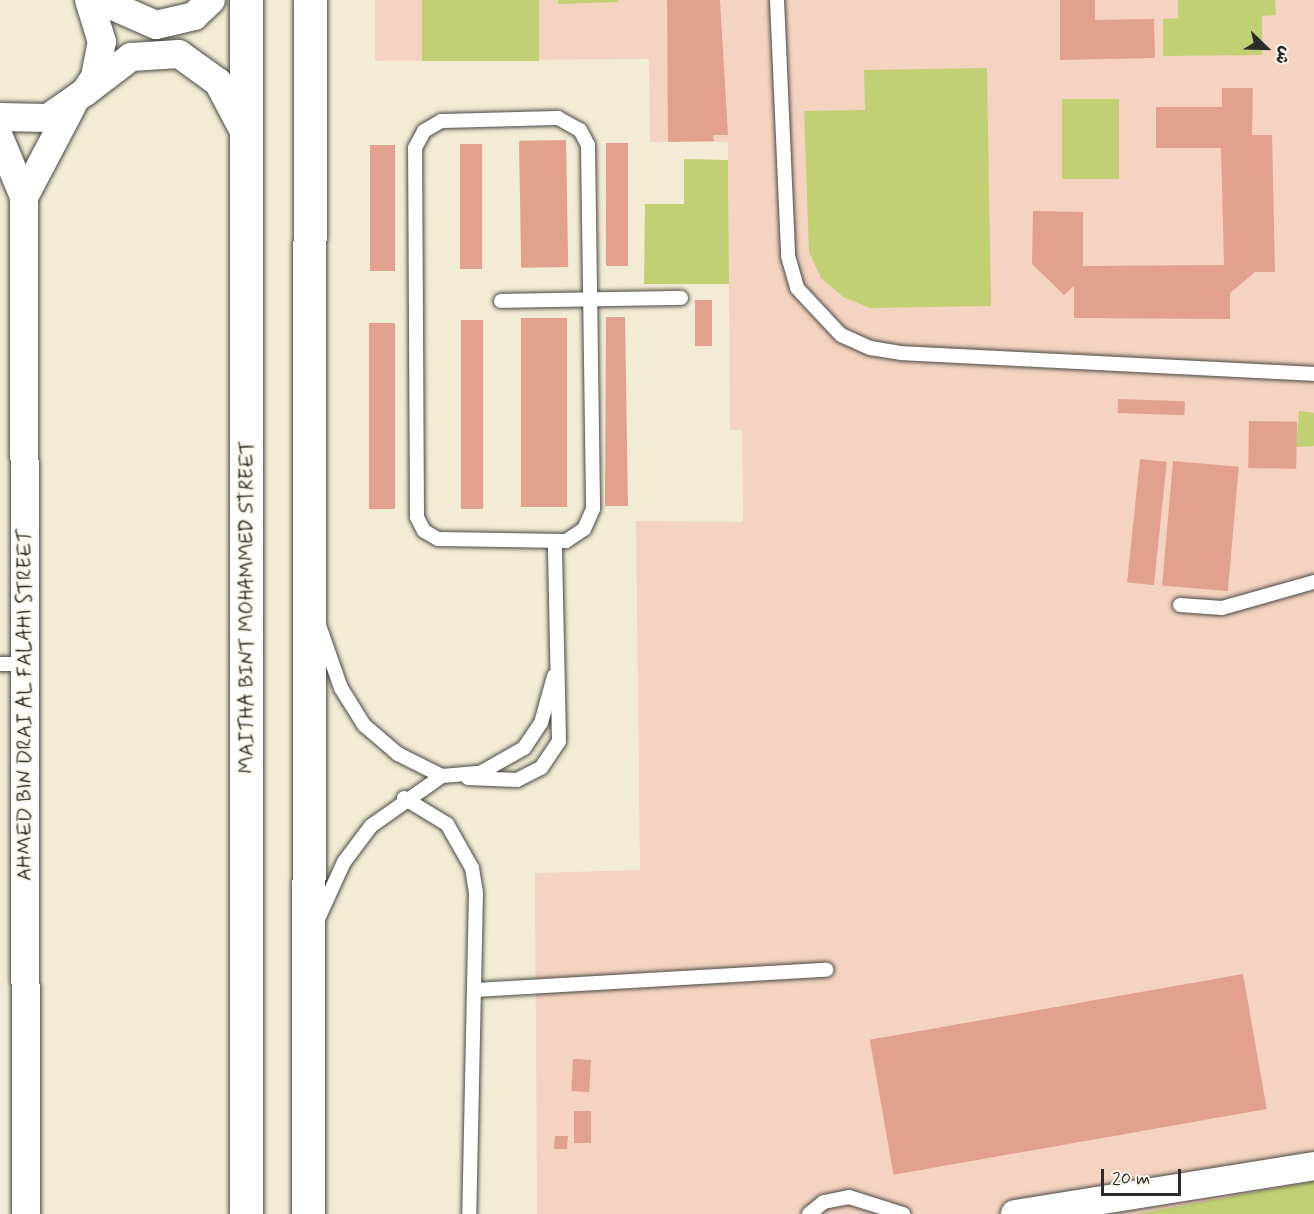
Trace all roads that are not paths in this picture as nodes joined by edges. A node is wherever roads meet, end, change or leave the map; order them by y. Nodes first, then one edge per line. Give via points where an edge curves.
1 (89, 0) edge
2 (99, 0) edge
3 (211, 0) edge
4 (246, 0) edge
5 (310, 0) edge
6 (777, 0) edge
7 (79, 98) junction
8 (0, 117) edge
9 (247, 137) junction
10 (0, 139) edge
11 (24, 197) junction
12 (681, 298) dead end
13 (591, 299) junction
14 (501, 301) dead end
15 (1314, 374) edge
16 (555, 543) junction
17 (1314, 582) edge
18 (309, 595) junction
19 (1180, 605) dead end
20 (13, 664) edge
21 (554, 676) junction
22 (442, 776) junction
23 (463, 776) junction
24 (405, 798) junction
25 (308, 942) junction
26 (826, 970) dead end
27 (474, 990) junction
28 (1314, 1166) edge
29 (26, 1214) edge
30 (246, 1214) edge
31 (308, 1214) edge
32 (469, 1214) edge
33 (809, 1214) edge
34 (903, 1214) edge
35 (1015, 1214) edge

1 - 7 street, AHMED BIN DRAI AL FALAHI STREET via 102,42 98,68
2 - 3 street via 156,25 194,16
4 - 9 main road, MAITHA BINT MOHAMMED STREET
5 - 18 main road
6 - 15 lane via 788,256 796,288 842,335 870,348 901,353
7 - 8 street via 33,121
7 - 9 street via 131,57 179,54 218,82
7 - 11 street, AHMED BIN DRAI AL FALAHI STREET
9 - 30 main road, MAITHA BINT MOHAMMED STREET
10 - 11 street, AHMED BIN DRAI AL FALAHI STREET
11 - 20 street, AHMED BIN DRAI AL FALAHI STREET
12 - 13 lane
13 - 14 lane
13 - 16 lane via 593,509 576,537
13 - 16 lane via 588,154 580,130 567,120 540,117 441,121 424,130 415,158 417,517 424,531 438,539
16 - 21 lane
17 - 19 lane via 1222,608
18 - 22 lane via 341,688 364,725 398,754
18 - 25 main road
20 - 29 street, AHMED BIN DRAI AL FALAHI STREET
21 - 23 lane via 530,741 495,767
21 - 23 lane via 562,725 552,756 541,768 504,783
22 - 23 lane
22 - 24 lane
24 - 25 lane via 356,843
24 - 27 lane via 447,824 472,868
25 - 31 main road
26 - 27 lane
27 - 32 lane
28 - 35 street
33 - 34 lane via 824,1202 849,1197

